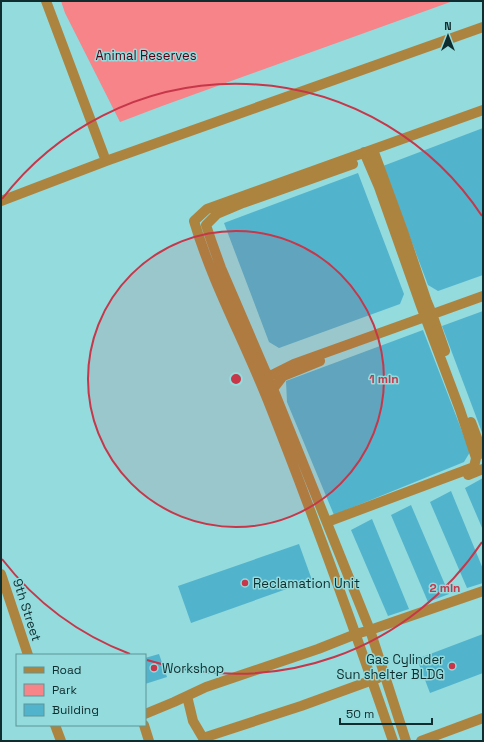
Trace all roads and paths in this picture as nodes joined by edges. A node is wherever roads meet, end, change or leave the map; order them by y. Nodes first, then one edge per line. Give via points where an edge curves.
1 (46, 1) edge
2 (483, 27) edge
3 (483, 110) edge
4 (483, 116) edge
5 (368, 155) junction
6 (106, 161) junction
7 (1, 201) edge
8 (483, 296) edge
9 (483, 303) edge
10 (430, 318) junction
11 (263, 377) junction
12 (273, 389) junction
13 (483, 454) edge
14 (480, 467) edge
15 (328, 525) junction
16 (1, 574) edge
17 (483, 591) edge
18 (370, 630) junction
19 (356, 634) junction
20 (28, 654) edge
21 (385, 675) junction
22 (372, 680) junction
23 (187, 696) junction
24 (146, 714) edge
25 (483, 718) edge
26 (55, 726) edge
27 (144, 726) edge
28 (61, 741) edge
29 (149, 741) edge
30 (393, 741) edge
31 (406, 741) edge
32 (421, 741) edge

1 - 6 street
2 - 6 street
3 - 5 street
4 - 5 street
5 - 10 street
5 - 11 street via 207,209 194,221 208,263
6 - 7 street
8 - 10 street
9 - 10 street
10 - 11 street
10 - 12 street via 283,376
10 - 13 street
10 - 14 street
11 - 12 street
11 - 19 street via 269,404
12 - 15 street
14 - 15 street
15 - 18 street
16 - 20 street, 9th Street
17 - 18 street
18 - 19 street
18 - 21 street
19 - 22 street
19 - 23 street
21 - 22 street
21 - 31 street
22 - 23 street via 203,738 193,721
22 - 30 street
23 - 24 street
25 - 32 street
26 - 28 street
27 - 29 street

